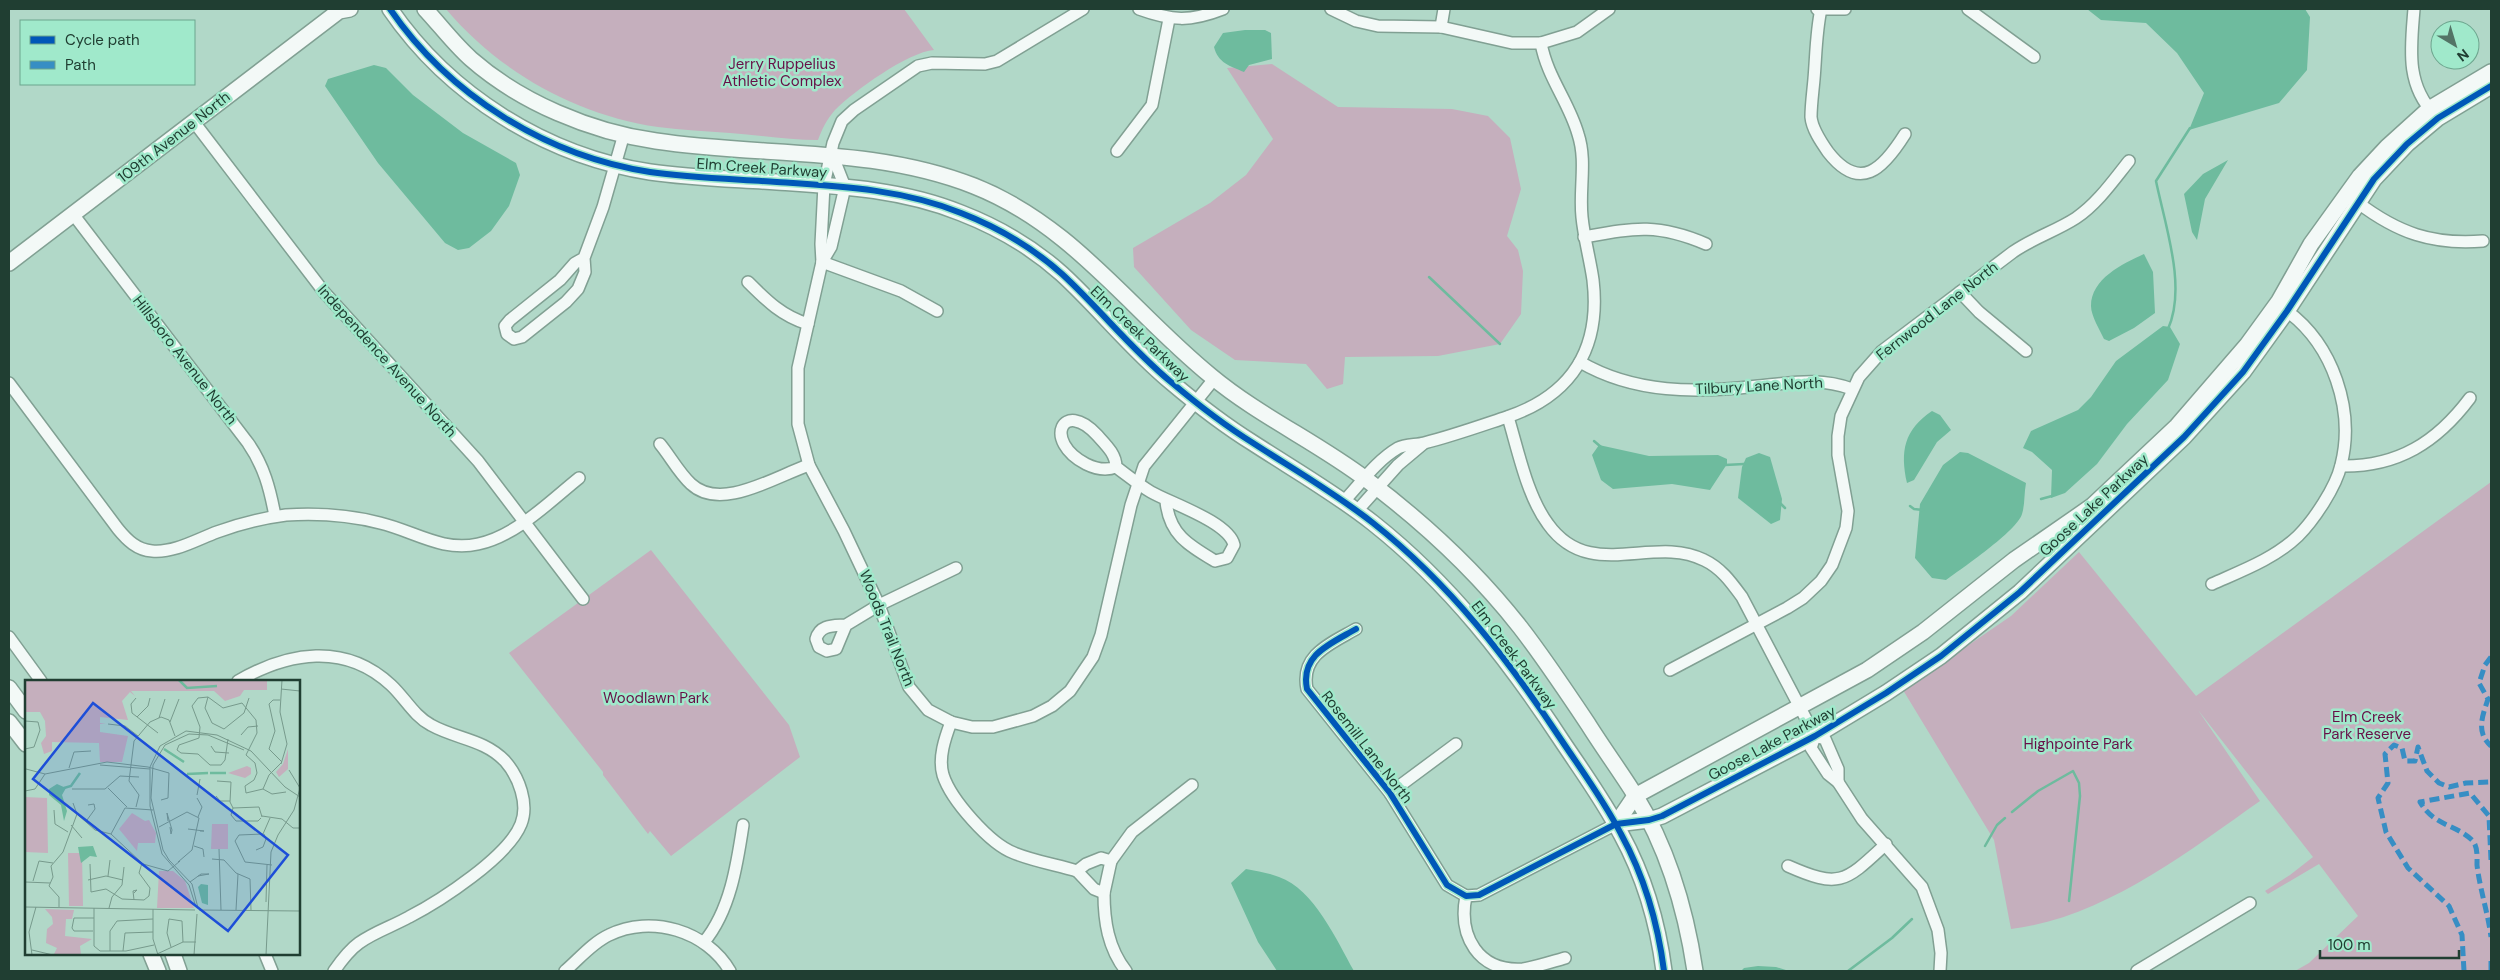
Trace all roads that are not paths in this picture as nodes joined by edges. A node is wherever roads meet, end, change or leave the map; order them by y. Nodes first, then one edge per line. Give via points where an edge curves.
1 (390, 9) edge
2 (425, 9) edge
3 (1083, 9) edge
4 (1138, 9) edge
5 (1223, 9) edge
6 (1331, 9) edge
7 (1444, 9) edge
8 (1609, 9) edge
9 (1819, 9) edge
10 (1845, 9) edge
11 (1968, 9) edge
12 (2414, 9) edge
13 (343, 10) edge
14 (1169, 19) junction
15 (1441, 27) junction
16 (1541, 43) junction
17 (2034, 57) dead end
18 (2491, 72) edge
19 (2491, 86) edge
20 (2434, 113) junction
21 (194, 122) junction
22 (624, 134) junction
23 (1906, 134) dead end
24 (1118, 151) dead end
25 (832, 154) junction
26 (2129, 161) dead end
27 (616, 165) junction
28 (824, 185) junction
29 (845, 187) junction
30 (2358, 202) junction
31 (73, 214) junction
32 (1584, 237) junction
33 (2483, 241) dead end
34 (1706, 244) dead end
35 (584, 258) junction
36 (822, 262) junction
37 (9, 263) edge
38 (748, 282) dead end
39 (1960, 292) junction
40 (937, 311) dead end
41 (2287, 311) junction
42 (808, 324) junction
43 (2026, 351) dead end
44 (1580, 362) junction
45 (1214, 379) junction
46 (9, 383) edge
47 (1852, 388) junction
48 (2470, 398) dead end
49 (1194, 401) junction
50 (1508, 417) junction
51 (660, 444) dead end
52 (809, 465) junction
53 (2341, 466) junction
54 (1116, 467) junction
55 (579, 478) dead end
56 (1138, 482) junction
57 (1371, 483) junction
58 (1166, 501) junction
59 (1344, 501) junction
60 (1357, 511) junction
61 (276, 516) junction
62 (524, 520) junction
63 (956, 568) dead end
64 (2212, 584) dead end
65 (582, 599) dead end
66 (879, 605) junction
67 (846, 625) dead end
68 (1757, 625) junction
69 (1356, 629) dead end
70 (9, 637) edge
71 (1670, 670) dead end
72 (40, 680) edge
73 (240, 680) edge
74 (9, 688) edge
75 (1800, 708) junction
76 (25, 710) edge
77 (9, 722) edge
78 (951, 722) junction
79 (1815, 736) junction
80 (25, 743) edge
81 (1456, 744) dead end
82 (1192, 785) dead end
83 (1390, 793) junction
84 (1635, 796) junction
85 (1648, 820) junction
86 (1616, 824) junction
87 (743, 825) dead end
88 (1886, 844) junction
89 (1111, 860) junction
90 (1788, 866) dead end
91 (1077, 871) junction
92 (1104, 893) junction
93 (1466, 896) junction
94 (2250, 903) dead end
95 (704, 942) junction
96 (151, 955) edge
97 (173, 955) edge
98 (265, 955) edge
99 (1565, 958) dead end
100 (158, 971) edge
101 (180, 971) edge
102 (272, 971) edge
103 (334, 971) edge
104 (565, 971) edge
105 (730, 971) edge
106 (1126, 971) edge
107 (1664, 971) edge
108 (1694, 971) edge
109 (1940, 971) edge
110 (2138, 971) edge

1 - 27 street, Elm Creek Parkway via 417,44 479,101 549,142
2 - 22 street, Elm Creek Parkway via 467,56 494,76 558,112
3 - 25 street, Woods Trail North via 997,61 985,64 932,63 905,73 842,121
4 - 14 street
5 - 14 street via 1199,17
6 - 15 street via 1356,21 1378,26
7 - 15 street
8 - 16 street via 1577,32
9 - 10 street
9 - 23 street via 1811,118 1823,146 1839,166 1860,175 1880,165
11 - 17 street
12 - 20 street via 2411,66 2414,84
13 - 21 street, 109th Avenue North
14 - 24 street via 1152,105
15 - 16 street via 1512,43
16 - 32 street via 1551,78 1572,114 1579,136 1583,159 1581,211
18 - 20 street, Goose Lake Parkway
19 - 20 street, Goose Lake Parkway
20 - 30 street, Goose Lake Parkway via 2374,179
20 - 75 street, Goose Lake Parkway via 2387,147 2360,176 2310,244 2279,301 2247,345 2177,426 2128,473 2092,506 2014,560 1923,632 1867,670
21 - 31 street, 109th Avenue North
21 - 62 street, Independence Avenue North via 324,292 478,462
22 - 25 street, Elm Creek Parkway via 659,142
22 - 27 street
25 - 28 street, Woods Trail North
25 - 29 street
25 - 45 street, Elm Creek Parkway via 943,175 990,193 1030,214 1101,270 1166,338
26 - 39 street, Fernwood Lane North via 2088,209 2023,245
27 - 28 street, Elm Creek Parkway via 686,176
27 - 35 street
28 - 29 street, Elm Creek Parkway
28 - 36 street, Woods Trail North
29 - 36 street, Woods Trail North via 831,247
29 - 49 street, Elm Creek Parkway via 920,199 960,212 1019,243 1061,274 1156,370
30 - 33 street via 2411,234 2435,241
30 - 41 street, Goose Lake Parkway
31 - 37 street, 109th Avenue North
31 - 61 street, Hillsboro Avenue North via 248,442 266,475
32 - 34 street via 1639,228 1661,229
32 - 44 street via 1593,278 1595,321 1590,342
35 - 35 street via 510,320 506,326 507,334 514,339 522,337 566,302 578,289 585,272
36 - 40 street via 901,291
36 - 42 street, Woods Trail North
38 - 42 street via 773,307
39 - 43 street via 1985,318
39 - 47 street, Fernwood Lane North via 1882,351
41 - 53 street via 2316,340 2338,384 2344,408 2345,433
41 - 79 street, Goose Lake Parkway via 2243,372 2190,431 2020,592 1941,656 1886,694
42 - 52 street, Woods Trail North via 798,368 796,404
44 - 47 street, Tilbury Lane North via 1623,382 1674,390 1708,391 1822,380
44 - 50 street via 1567,381 1552,394 1533,407
45 - 49 street, Woods Trail North
45 - 57 street, Elm Creek Parkway
46 - 61 street via 118,529 137,547 164,552 245,522
47 - 68 street, Fernwood Lane North via 1841,416 1838,436 1838,455 1848,511 1841,546 1821,581 1803,598
48 - 53 street via 2442,432 2423,445 2383,462 2361,467
49 - 56 street, Woods Trail North via 1144,466
49 - 59 street, Elm Creek Parkway via 1250,442
50 - 57 street via 1424,443
50 - 68 street via 1534,498 1540,512 1559,536 1588,552 1604,555 1671,551 1704,559 1731,581
51 - 52 street via 691,484 711,495 730,495
52 - 66 street, Woods Trail North
53 - 64 street via 2313,520 2297,537 2278,552
54 - 54 street via 1109,470 1093,468 1075,458 1065,448 1060,436 1066,422 1075,419 1095,432 1116,459
54 - 56 street
55 - 62 street
56 - 58 street
56 - 78 street, Woods Trail North via 1101,635 1082,676 1058,701 1033,716 993,726
57 - 59 street
57 - 60 street
57 - 84 street, Elm Creek Parkway via 1448,548 1518,625
58 - 58 street via 1167,514 1175,531 1193,548 1215,561 1227,558 1234,545 1229,534 1178,503
59 - 60 street, Elm Creek Parkway
60 - 86 street, Elm Creek Parkway via 1411,555 1480,626 1538,705
61 - 62 street via 327,514 355,517 444,545 462,547 496,538
62 - 65 street, Independence Avenue North
63 - 66 street
66 - 67 street
66 - 78 street, Woods Trail North via 910,687 928,710
68 - 71 street, Fernwood Lane North
68 - 75 street
69 - 83 street, Rosemill Lane North via 1316,652 1307,667 1307,689
70 - 72 street
73 - 103 street via 273,663 294,657 336,657 357,664 375,672 392,686 429,724 488,748 505,762 522,792 522,822 507,845 445,895 358,943
74 - 76 street
75 - 79 street
75 - 84 street, Goose Lake Parkway
77 - 80 street
78 - 91 street via 943,749 943,774 949,789 982,830 1013,853
79 - 85 street, Goose Lake Parkway via 1662,816
79 - 88 street via 1825,739 1838,769 1838,782 1862,819
81 - 83 street
82 - 89 street via 1132,832
83 - 93 street, Rosemill Lane North via 1441,877
84 - 85 street, Elm Creek Parkway
84 - 86 street, Goose Lake Parkway
85 - 86 street, Goose Lake Parkway
85 - 108 street, Elm Creek Parkway via 1671,872 1685,918
86 - 93 street via 1480,895
86 - 107 street, Elm Creek Parkway via 1647,895
87 - 95 street via 724,908 718,924
88 - 90 street via 1857,870 1836,880 1816,878
88 - 109 street via 1927,898 1938,930
89 - 91 street via 1101,858
89 - 92 street
91 - 92 street via 1094,889
92 - 106 street via 1106,930
93 - 99 street via 1466,933 1473,946 1491,964 1524,968
94 - 110 street
95 - 104 street via 672,929 635,927 610,934
95 - 105 street
96 - 100 street
97 - 101 street
98 - 102 street

